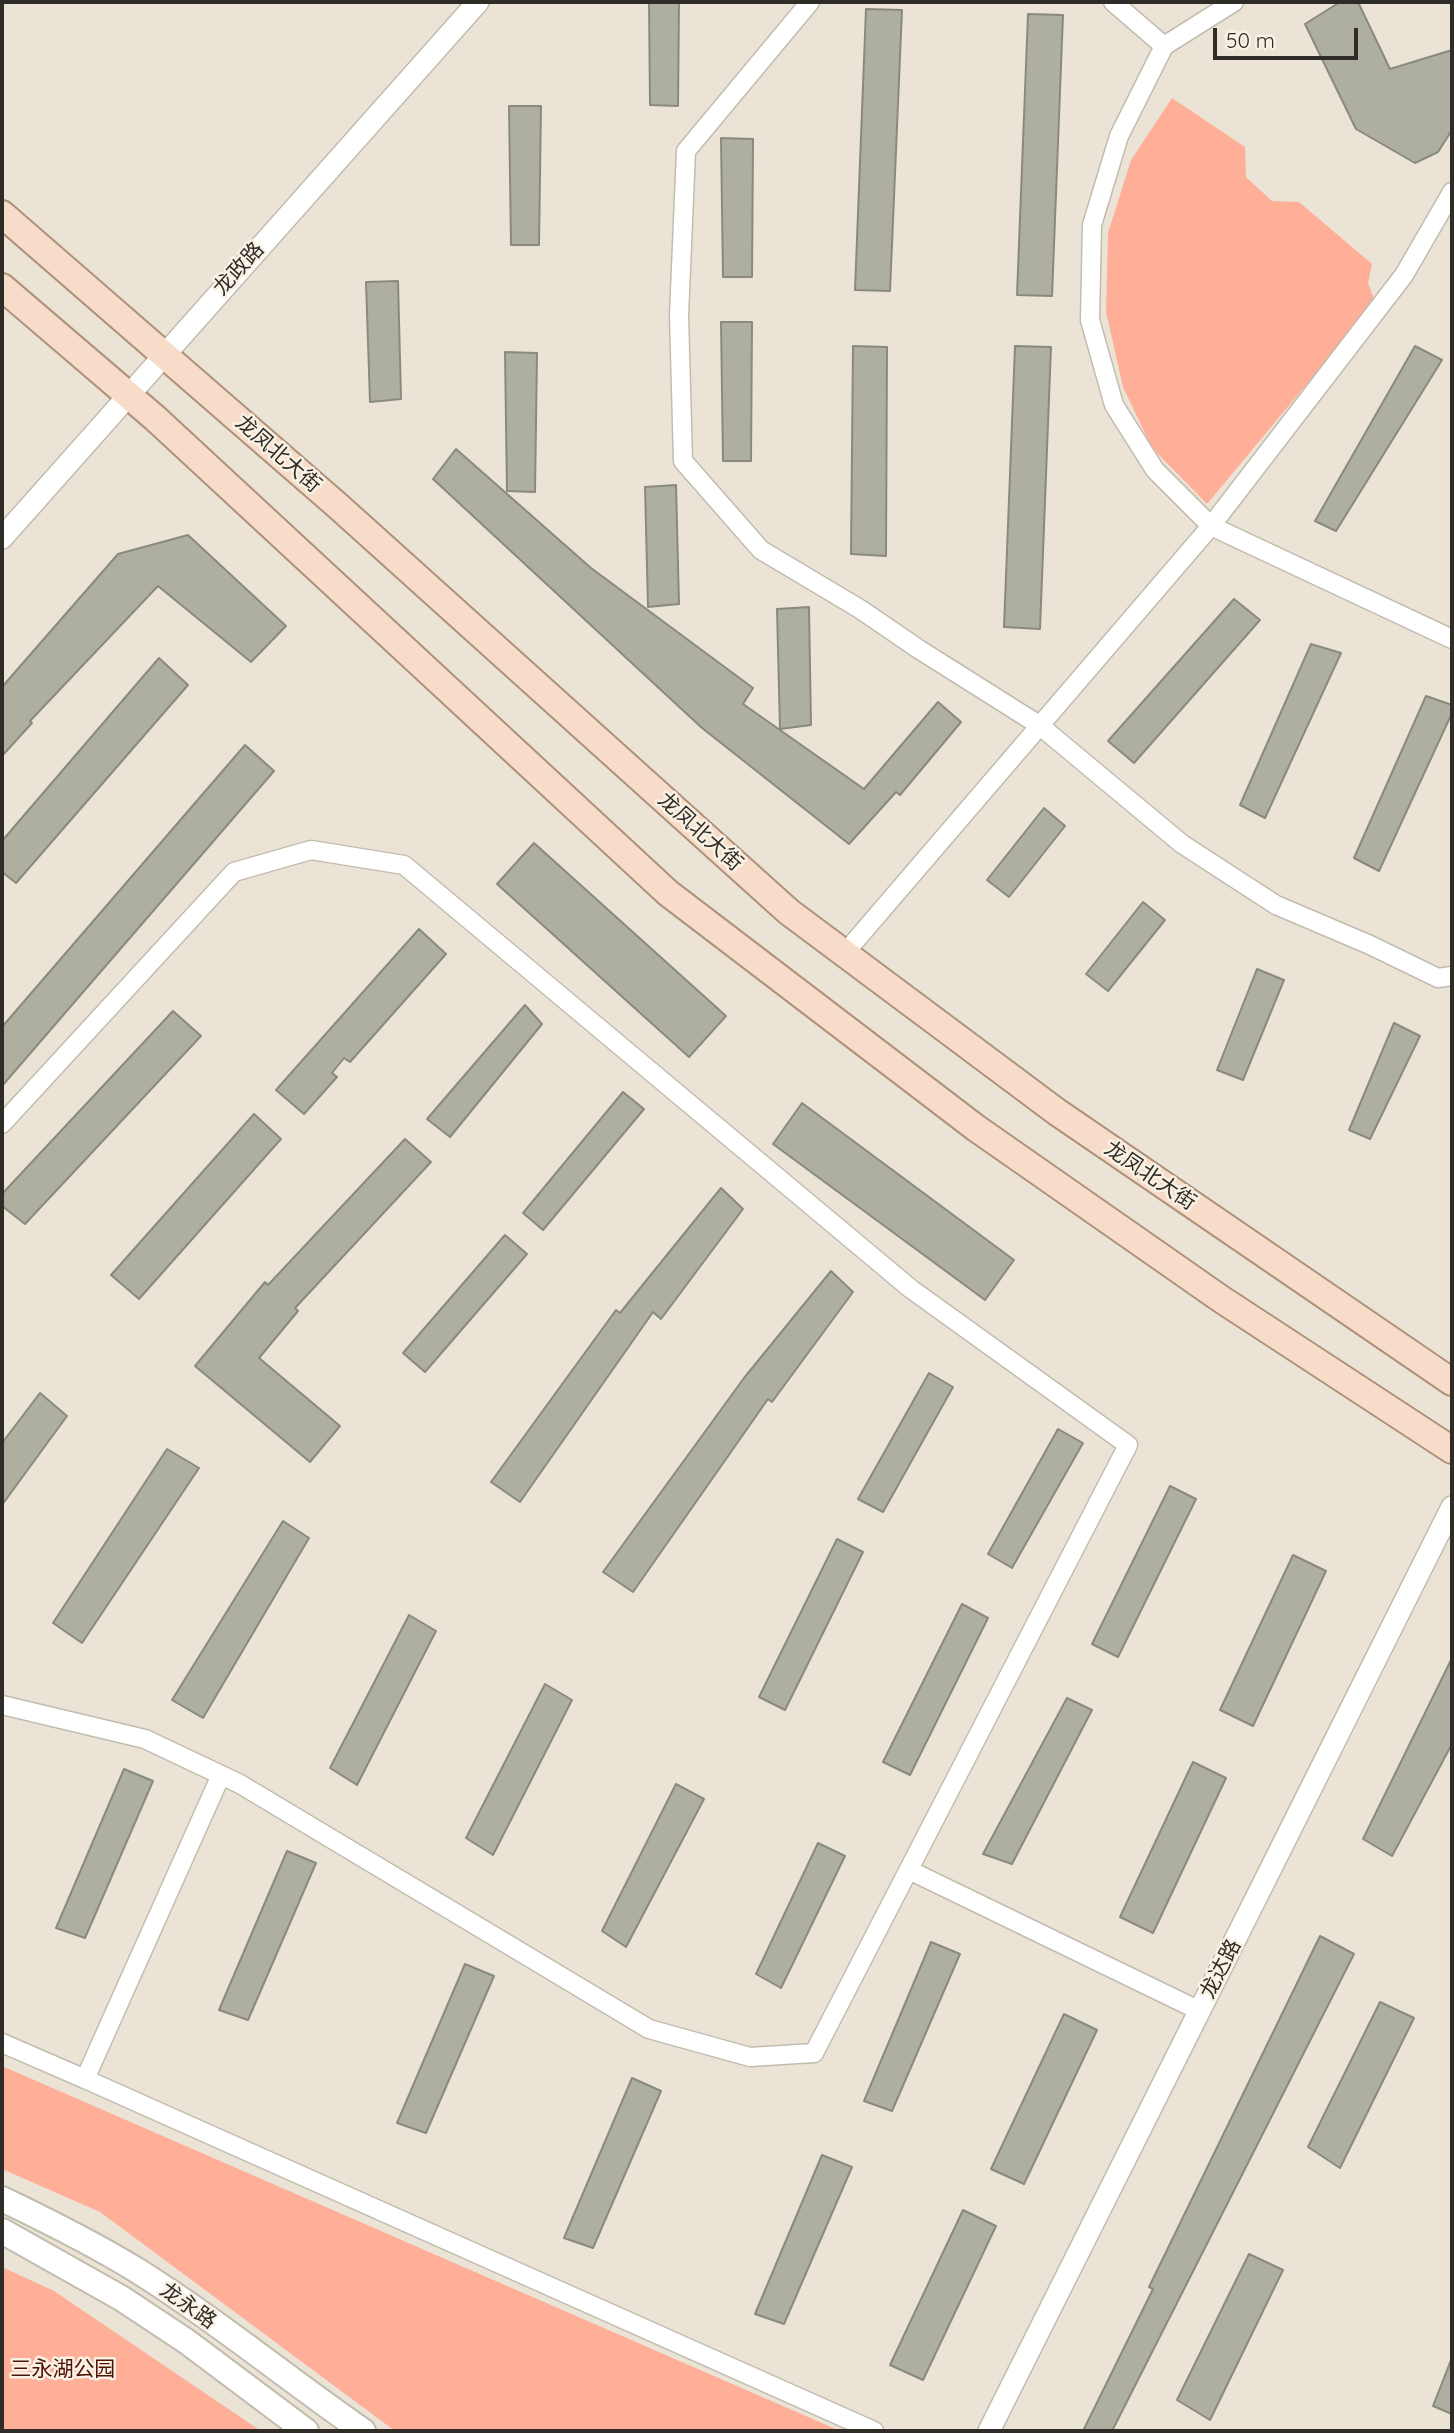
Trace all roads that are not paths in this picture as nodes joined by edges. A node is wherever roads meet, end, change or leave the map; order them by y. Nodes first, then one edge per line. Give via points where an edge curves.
1 (478, 2) edge
2 (810, 2) edge
3 (1114, 2) edge
4 (1234, 2) edge
5 (1164, 46) junction
6 (1452, 192) edge
7 (2, 214) edge
8 (2, 287) edge
9 (163, 354) junction
10 (128, 395) junction
11 (1211, 526) junction
12 (2, 538) edge
13 (1452, 639) edge
14 (1039, 725) junction
15 (845, 954) junction
16 (1452, 976) edge
17 (2, 1124) edge
18 (1452, 1382) edge
19 (1452, 1450) edge
20 (1452, 1507) edge
21 (2, 1705) edge
22 (221, 1775) junction
23 (909, 1870) junction
24 (1200, 2011) junction
25 (2, 2043) edge
26 (85, 2079) junction
27 (2, 2199) edge
28 (2, 2231) edge
29 (306, 2431) edge
30 (363, 2431) edge
31 (874, 2431) edge
32 (989, 2431) edge

1 - 9 street, 龙政路
2 - 14 street via 686,151 679,315 683,461 761,550
3 - 5 street
4 - 5 street
5 - 11 street via 1119,136 1092,225 1090,320 1114,405 1155,470
6 - 11 street via 1404,275
7 - 9 main road, 龙凤北大街
8 - 10 main road
9 - 10 street, 龙政路
9 - 15 main road, 龙凤北大街 via 789,912
10 - 12 street, 龙政路
10 - 19 main road via 668,893 976,1128 1221,1298
11 - 13 street
11 - 14 street
14 - 15 street
14 - 16 street via 1182,844 1276,905 1438,978
15 - 18 main road, 龙凤北大街 via 1057,1112
17 - 23 street via 234,872 311,849 404,865 911,1289 1128,1445
20 - 24 street, 龙达路
21 - 22 street via 145,1739
22 - 23 street via 649,2029 750,2057 814,2053
22 - 26 street
23 - 24 street
24 - 32 street, 龙达路
25 - 26 street
26 - 31 street
27 - 30 main road, 龙永路 via 60,2226 138,2272
28 - 29 main road, 龙永路 via 121,2298

